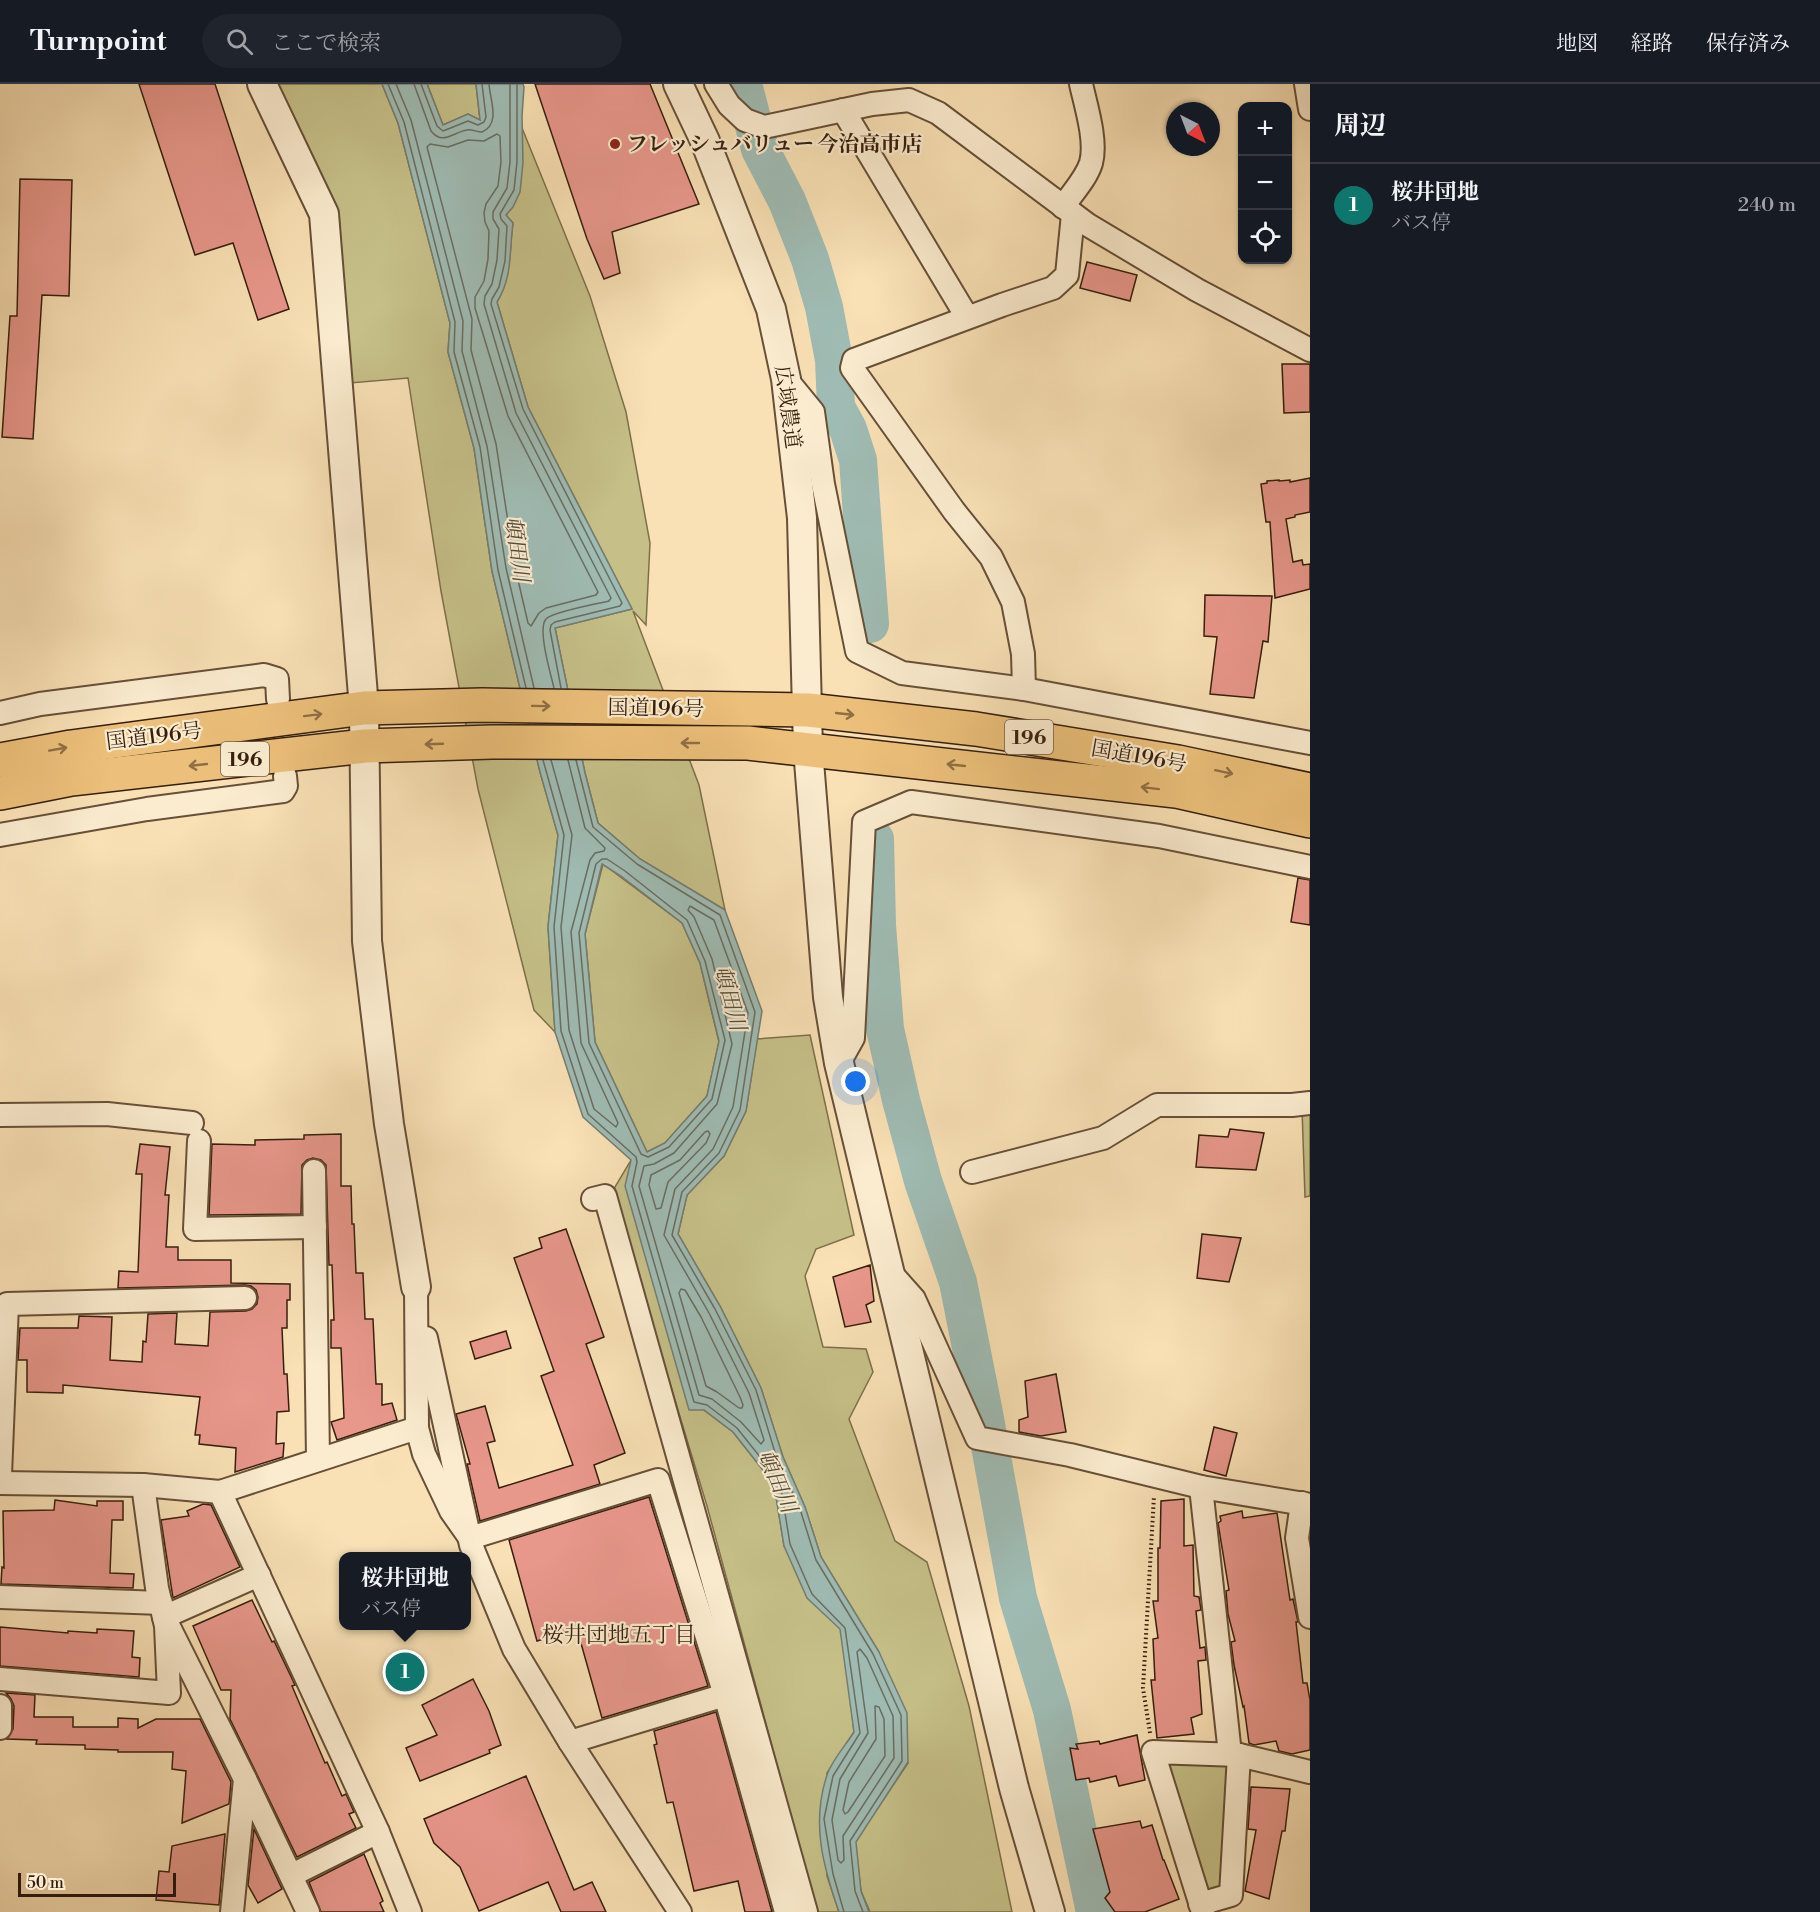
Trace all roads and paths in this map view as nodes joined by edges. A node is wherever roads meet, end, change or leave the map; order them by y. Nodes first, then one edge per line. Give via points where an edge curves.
1 (262, 84) edge
2 (678, 84) edge
3 (716, 84) edge
4 (1081, 84) edge
5 (1306, 84) edge
6 (871, 94) edge
7 (1310, 109) edge
8 (843, 110) junction
9 (1068, 210) junction
10 (967, 317) junction
11 (1310, 350) edge
12 (786, 379) junction
13 (1024, 689) junction
14 (278, 699) dead end
15 (364, 708) junction
16 (808, 710) junction
17 (0, 713) edge
18 (1310, 743) edge
19 (365, 746) junction
20 (808, 749) junction
21 (0, 760) edge
22 (285, 776) dead end
23 (1310, 790) edge
24 (0, 793) edge
25 (1310, 821) edge
26 (0, 835) edge
27 (1310, 867) edge
28 (839, 1064) junction
29 (1310, 1104) edge
30 (0, 1115) edge
31 (314, 1171) dead end
32 (972, 1172) dead end
33 (593, 1199) dead end
34 (315, 1227) junction
35 (890, 1272) junction
36 (416, 1287) junction
37 (244, 1298) dead end
38 (417, 1428) junction
39 (318, 1459) junction
40 (0, 1474) edge
41 (1156, 1476) junction
42 (0, 1483) edge
43 (143, 1485) junction
44 (1201, 1487) junction
45 (220, 1492) junction
46 (1306, 1504) edge
47 (470, 1539) junction
48 (259, 1575) junction
49 (0, 1597) edge
50 (162, 1610) junction
51 (1310, 1617) edge
52 (0, 1679) edge
53 (725, 1695) junction
54 (0, 1706) edge
55 (0, 1728) edge
56 (570, 1742) junction
57 (1153, 1752) junction
58 (1235, 1754) junction
59 (1310, 1772) edge
60 (245, 1779) junction
61 (378, 1832) junction
62 (1039, 1874) junction
63 (292, 1875) junction
64 (1201, 1908) edge
65 (232, 1912) edge
66 (308, 1912) edge
67 (410, 1912) edge
68 (680, 1912) edge
69 (786, 1912) edge
70 (806, 1912) edge
71 (1050, 1912) edge
72 (1061, 1912) edge

1 - 15 street via 324,214
2 - 12 street, 広域農道 via 705,141 771,309
3 - 8 street via 729,105 745,120 764,127
4 - 9 street via 1088,111 1091,162
5 - 7 street
6 - 8 street
6 - 9 street via 909,100 938,113
8 - 10 street
9 - 10 street via 1067,275 1053,288
9 - 11 street via 1197,290
10 - 13 street via 854,360 852,368 991,557 1013,602 1023,654
12 - 13 street via 813,412 823,484 857,651 902,673
12 - 16 street, 広域農道 via 801,518
13 - 18 street
14 - 17 street via 277,679 264,675 40,704
15 -> 16 highway, 国道196号 / 196 via 482,705
15 - 19 street
21 -> 15 highway, 国道196号 / 196
16 - 20 street, 広域農道
16 -> 23 highway, 国道196号 / 196 via 976,729 1178,762
20 -> 19 highway, 国道196号 / 196 via 748,743 492,742
19 -> 24 highway, 国道196号 / 196 via 71,779
19 - 36 street via 367,941 389,1124
25 -> 20 highway, 国道196号 / 196 via 1176,791
20 - 28 street, 広域農道 via 828,997
22 - 26 street via 283,791 147,809
27 - 28 street via 1159,836 911,802 864,822 853,1038
28 - 35 street, 広域農道
29 - 32 street via 1157,1104 1103,1138
30 - 34 street via 107,1114 195,1132 195,1229
31 - 34 street
33 - 70 street via 605,1196
34 - 39 street
35 - 41 street via 914,1299 977,1438
35 - 62 street, 広域農道 via 1014,1788
36 - 38 street
36 - 47 street
37 - 40 street via 7,1304
38 - 39 street
38 - 47 street via 424,1454
39 - 45 street
41 - 44 street
41 - 57 path via 1143,1688
42 - 43 street
43 - 45 street
43 - 50 street
44 - 46 street
44 - 58 street
45 - 48 street
46 - 51 street via 1297,1538
47 - 53 street via 658,1480
47 - 56 street via 514,1649
48 - 50 street
48 - 61 street
49 - 50 street
50 - 52 street via 169,1693
50 - 60 street
53 - 56 street
53 - 69 street
54 - 55 street
56 - 68 street
57 - 58 street
57 - 64 street
58 - 59 street
58 - 64 street via 1231,1895
60 - 63 street
60 - 65 street
61 - 63 street
61 - 67 street
62 - 71 street, 広域農道
62 - 72 street via 1055,1894
63 - 66 street

